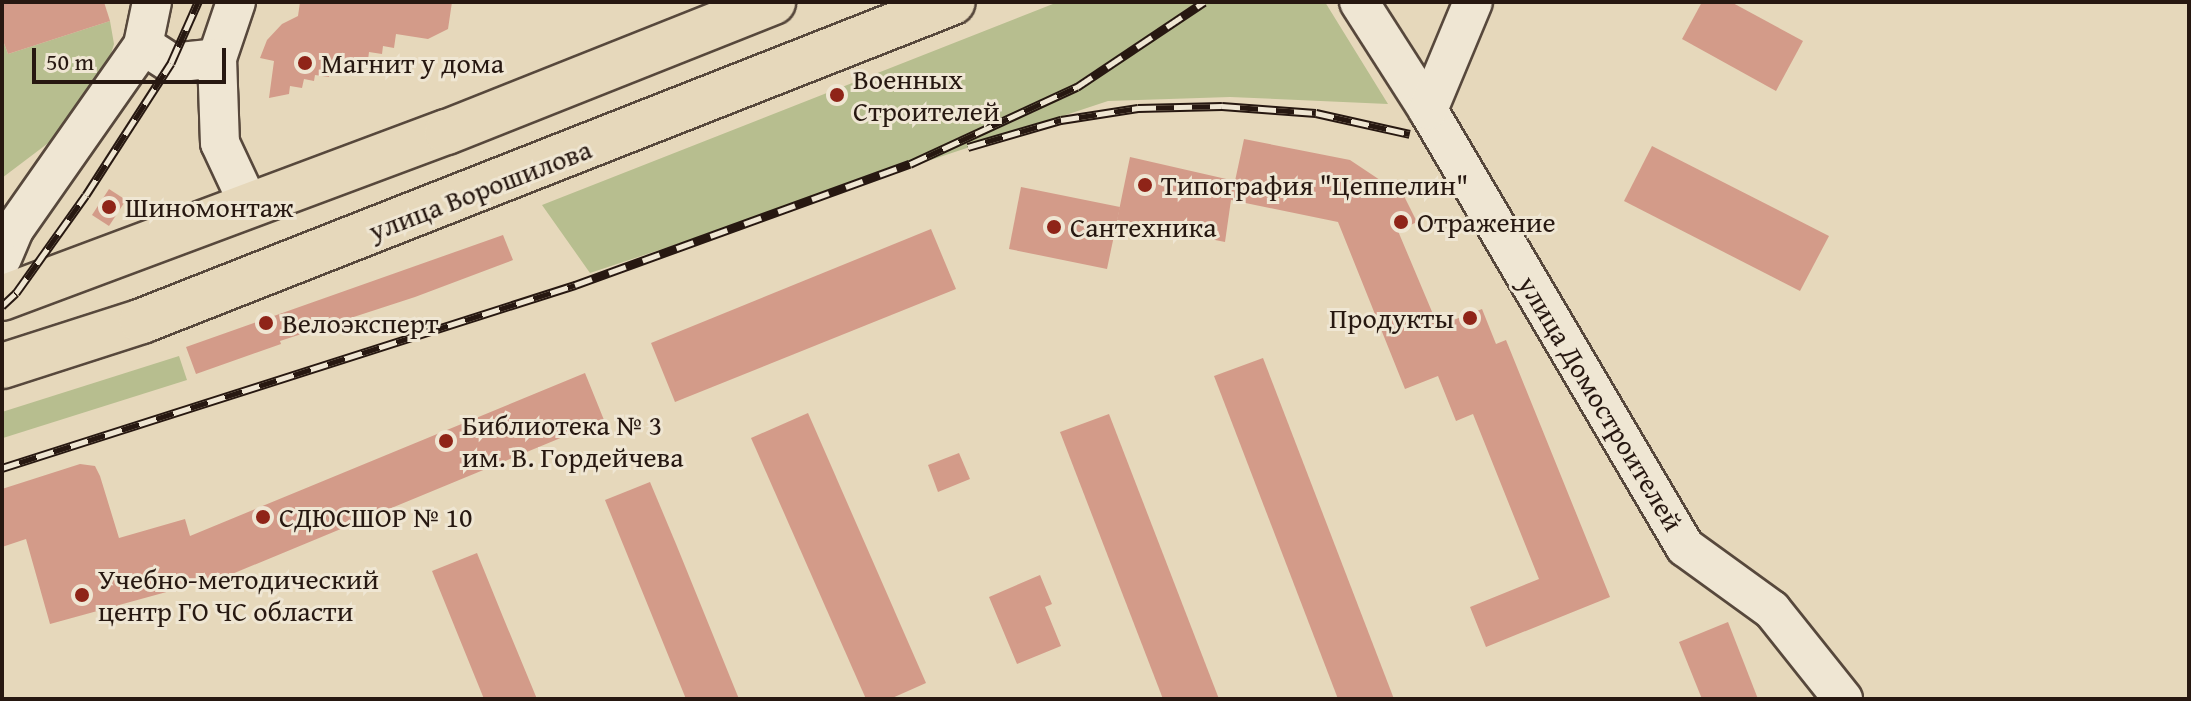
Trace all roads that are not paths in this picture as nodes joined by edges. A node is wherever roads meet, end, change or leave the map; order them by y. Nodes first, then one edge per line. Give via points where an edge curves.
1 (152, 2) edge
2 (236, 2) edge
3 (773, 2) edge
4 (953, 2) edge
5 (1359, 2) edge
6 (1473, 2) edge
7 (143, 45) junction
8 (217, 58) junction
9 (1428, 110) junction
10 (249, 205) junction
11 (2, 258) edge
12 (2, 298) edge
13 (2, 366) edge
14 (1843, 699) edge

1 - 7 street
2 - 8 street
3 - 10 main road via 462,127
4 - 13 main road, улица Ворошилова via 142,321
5 - 9 street, улица Домостроителей
6 - 9 street
7 - 8 street via 171,63
7 - 11 street via 15,228
8 - 10 street via 220,143
9 - 14 street, улица Домостроителей via 1685,547 1772,610
10 - 12 main road

